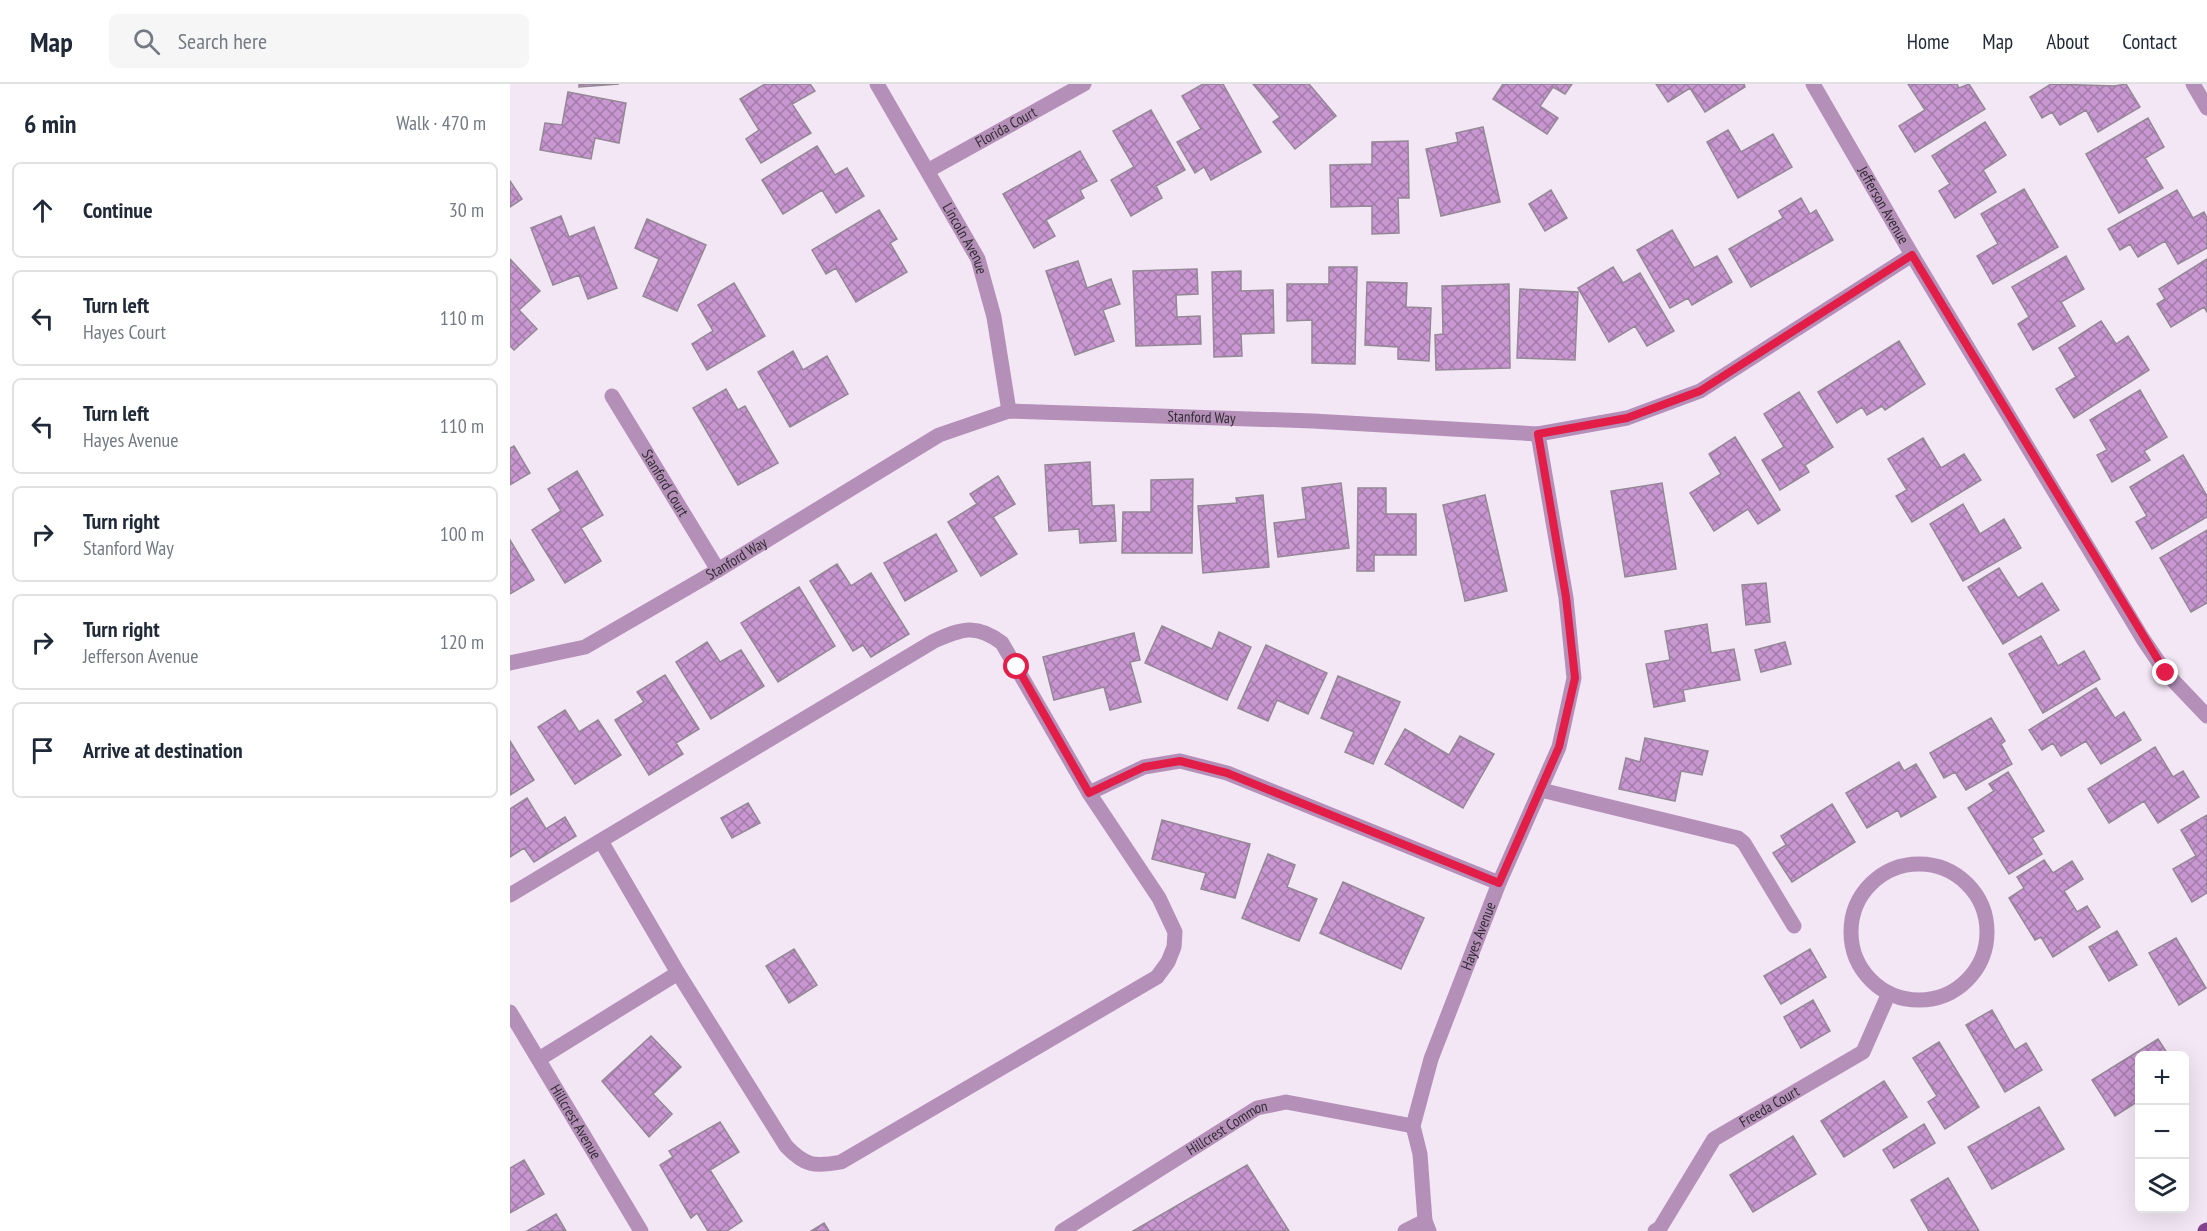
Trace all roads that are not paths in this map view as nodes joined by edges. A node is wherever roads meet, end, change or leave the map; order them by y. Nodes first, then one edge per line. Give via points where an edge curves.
1 (877, 84) edge
2 (1084, 84) edge
3 (1813, 84) edge
4 (2193, 84) edge
5 (2207, 108) edge
6 (929, 170) junction
7 (1912, 255) junction
8 (612, 396) dead end
9 (1009, 411) junction
10 (1538, 434) junction
11 (718, 570) junction
12 (510, 663) edge
13 (2207, 716) edge
14 (1541, 790) junction
15 (1089, 793) junction
16 (601, 841) junction
17 (1499, 883) junction
18 (510, 895) edge
19 (1794, 926) dead end
20 (678, 973) junction
21 (1889, 993) junction
22 (510, 1012) edge
23 (515, 1031) edge
24 (539, 1059) junction
25 (1413, 1126) junction
26 (1427, 1226) edge
27 (641, 1231) edge
28 (1062, 1231) edge
29 (1405, 1231) edge
30 (1655, 1231) edge

1 - 6 street, Lincoln Avenue
2 - 6 street, Florida Court
3 - 7 street, Jefferson Avenue
4 - 5 street
6 - 9 street, Lincoln Avenue via 978,259 994,316
7 - 10 street, Stanford Way via 1700,391 1627,418
7 - 13 street, Jefferson Avenue via 2143,639 2166,673
8 - 11 street, Stanford Court
9 - 10 street, Stanford Way
9 - 11 street, Stanford Way via 939,435
10 - 14 street, Hayes Avenue via 1566,597 1575,678 1559,747
11 - 12 street, Stanford Way via 585,647
14 - 17 street, Hayes Avenue
14 - 19 street via 1738,838
15 - 16 street via 1002,643 990,634 961,629
15 - 17 street via 1144,767 1180,761 1227,773
15 - 20 street via 1159,898 1176,932 1168,962 1157,977 841,1162 821,1166 800,1161 786,1146
16 - 18 street
16 - 20 street
17 - 25 street, Hayes Avenue via 1431,1059
20 - 24 street
21 - 21 street via 1909,1000 1931,999 1951,992 1969,979 1981,961 1987,929 1979,898 1965,881 1946,869 1923,864 1899,866 1879,876 1862,893 1852,914 1850,938 1856,960 1870,980
21 - 30 street, Freeda Court via 1863,1052 1714,1139
22 - 23 street, Hillcrest Avenue
23 - 24 street, Hillcrest Avenue
24 - 27 street, Hillcrest Avenue
25 - 26 street, Hayes Avenue via 1420,1154
25 - 28 street, Hillcrest Common via 1286,1102 1257,1108
26 - 29 street

